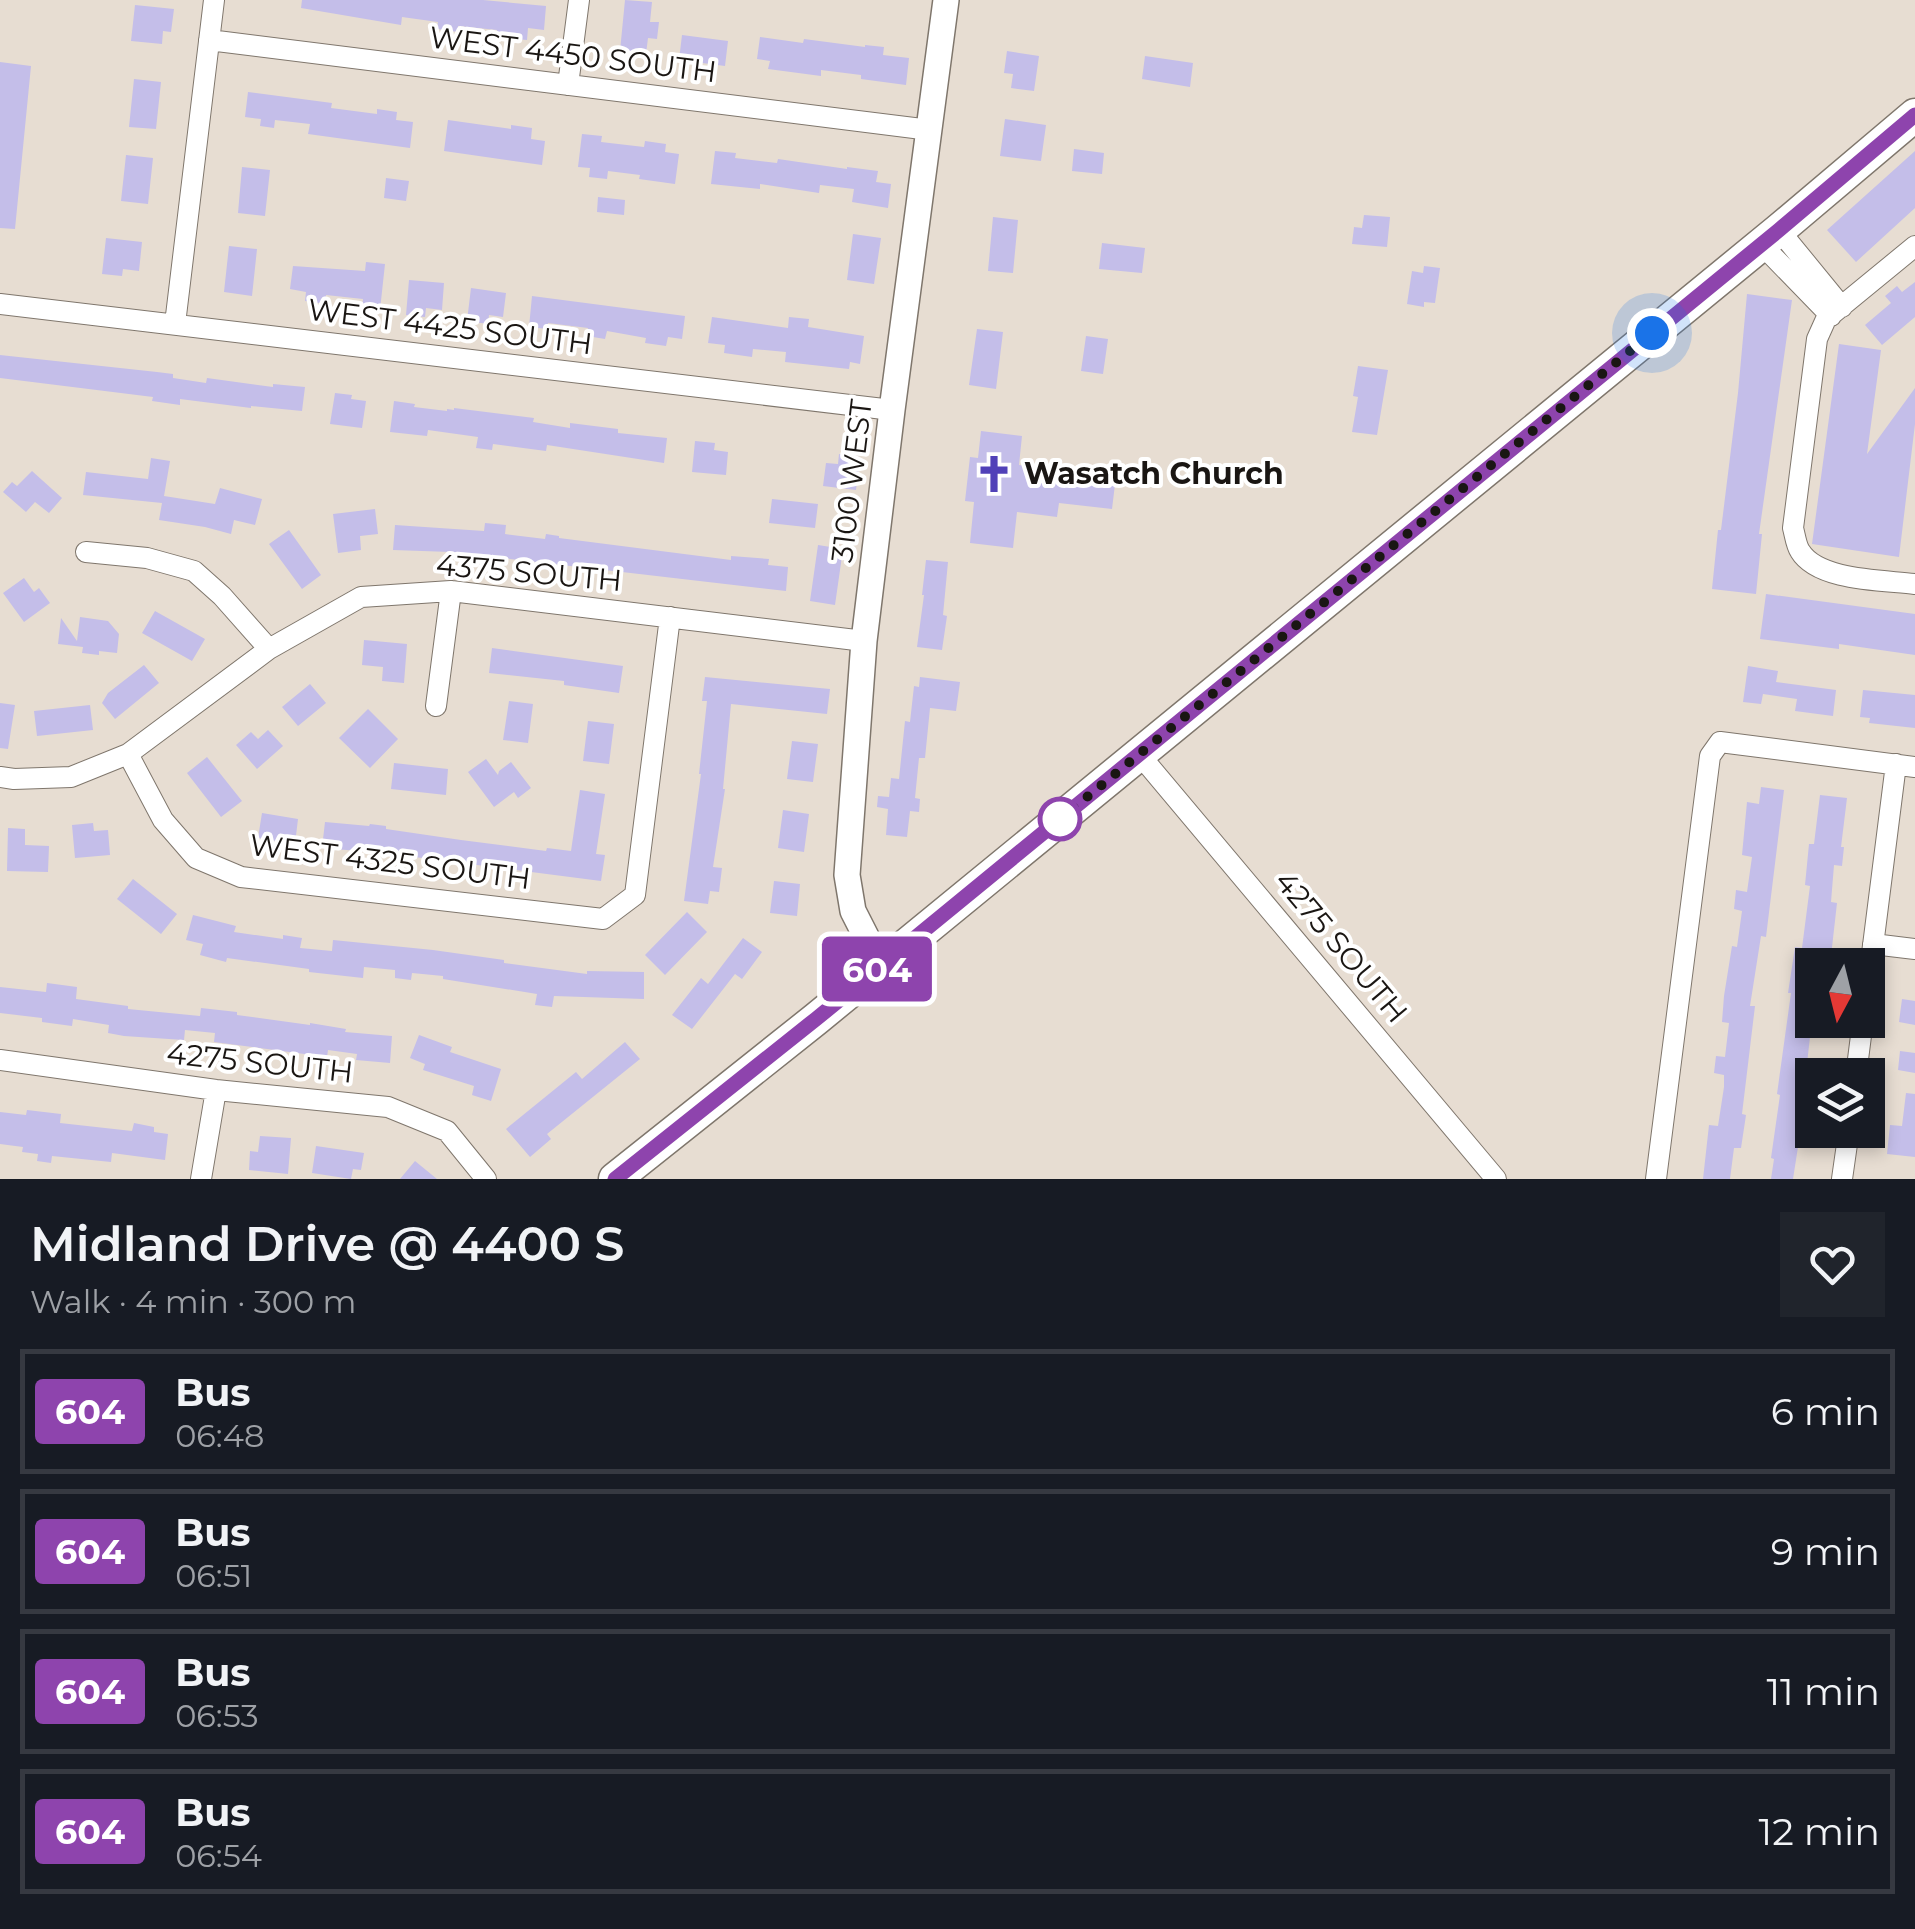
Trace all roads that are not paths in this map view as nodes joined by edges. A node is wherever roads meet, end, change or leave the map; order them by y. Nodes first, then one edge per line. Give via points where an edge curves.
1 (214, 0) edge
2 (579, 0) edge
3 (946, 0) edge
4 (210, 40) junction
5 (568, 85) junction
6 (1915, 115) edge
7 (930, 130) junction
8 (1770, 237) junction
9 (1915, 246) edge
10 (0, 304) edge
11 (1836, 311) junction
12 (174, 324) junction
13 (892, 410) junction
14 (86, 552) dead end
15 (1915, 584) edge
16 (451, 590) junction
17 (670, 618) junction
18 (864, 641) junction
19 (269, 650) junction
20 (436, 706) dead end
21 (128, 754) junction
22 (1139, 754) junction
23 (1905, 766) edge
24 (0, 777) edge
25 (1873, 944) junction
26 (1873, 948) edge
27 (1915, 950) edge
28 (881, 966) junction
29 (0, 1060) edge
30 (216, 1090) junction
31 (1846, 1148) edge
32 (201, 1179) edge
33 (486, 1179) edge
34 (615, 1179) edge
35 (1496, 1179) edge
36 (1656, 1179) edge
37 (1842, 1179) edge

1 - 4 street
2 - 5 street
3 - 7 street, 3100 WEST
4 - 5 street, WEST 4450 SOUTH
4 - 12 street
5 - 7 street, WEST 4450 SOUTH
6 - 8 main road
7 - 13 street, 3100 WEST
8 - 11 street
8 - 22 main road
9 - 11 street
10 - 12 street, WEST 4425 SOUTH
11 - 15 street via 1818,339 1793,528 1798,550 1828,573
12 - 13 street, WEST 4425 SOUTH
13 - 18 street, 3100 WEST
14 - 19 street via 194,571
16 - 17 street, 4375 SOUTH
16 - 19 street, 4375 SOUTH via 361,597
16 - 20 street
17 - 18 street, 4375 SOUTH
17 - 21 street, WEST 4325 SOUTH via 635,895 603,919 241,876 196,858 163,820
18 - 28 street, 3100 WEST via 847,875 853,912
19 - 21 street, 4375 SOUTH
21 - 24 street, 4375 SOUTH via 71,777
22 - 28 main road
22 - 35 street, 4275 SOUTH
23 - 25 street
23 - 36 street via 1720,742 1710,756
25 - 26 street
25 - 27 street
28 - 34 main road
29 - 30 street, 4275 SOUTH
30 - 32 street
30 - 33 street, 4275 SOUTH via 388,1106 447,1131
31 - 37 street

